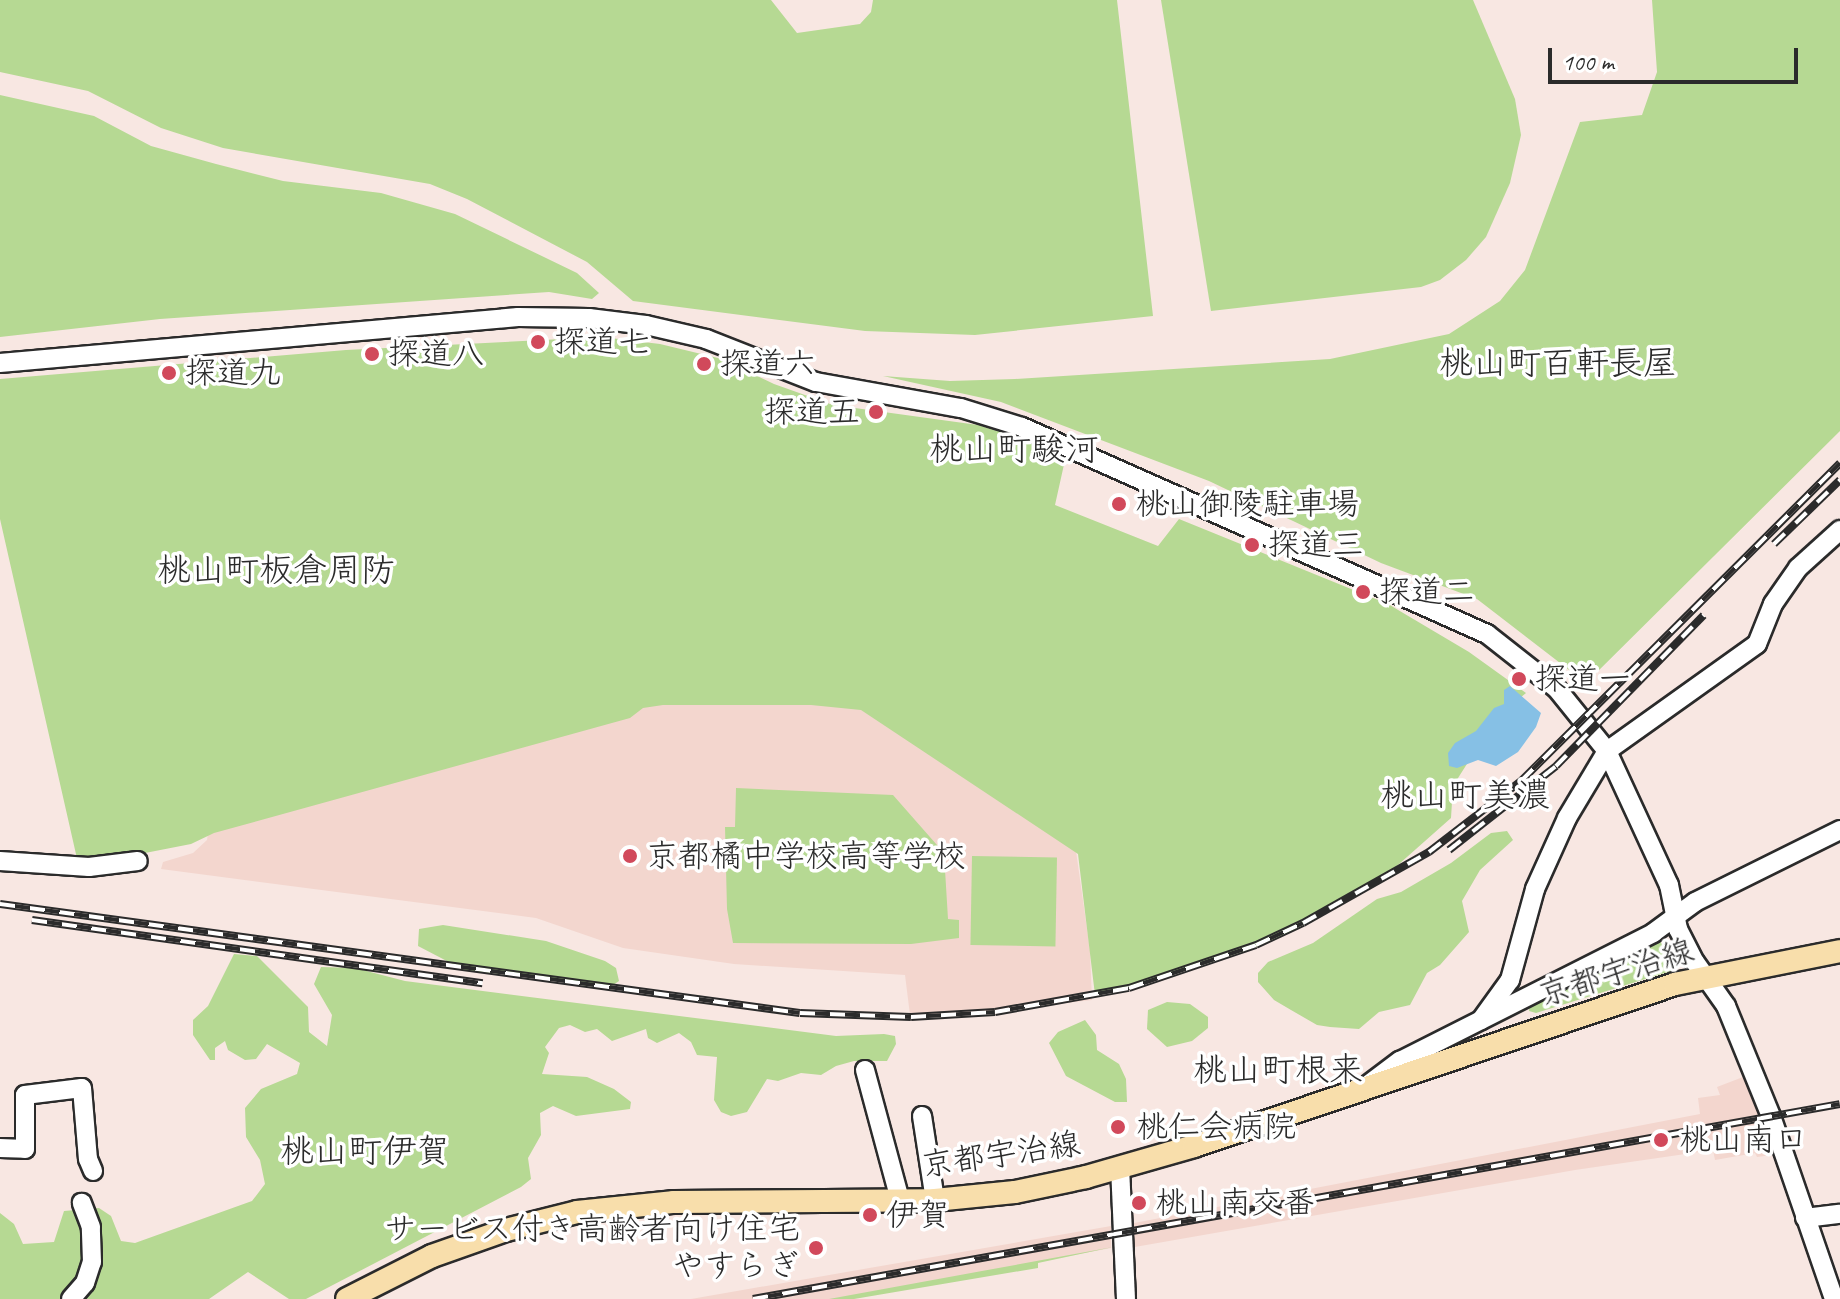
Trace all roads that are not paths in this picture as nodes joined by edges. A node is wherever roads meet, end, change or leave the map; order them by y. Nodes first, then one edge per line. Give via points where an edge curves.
1 (0, 363) edge
2 (1840, 530) edge
3 (1607, 751) junction
4 (1840, 830) edge
5 (0, 861) edge
6 (138, 861) dead end
7 (1676, 916) junction
8 (1840, 951) edge
9 (1706, 977) junction
10 (1481, 1020) junction
11 (865, 1070) dead end
12 (1360, 1090) junction
13 (922, 1116) dead end
14 (0, 1148) edge
15 (1120, 1167) junction
16 (93, 1171) dead end
17 (900, 1200) junction
18 (935, 1200) junction
19 (82, 1203) dead end
20 (1840, 1214) edge
21 (1805, 1218) junction
22 (71, 1299) edge
23 (347, 1299) edge
24 (1126, 1299) edge
25 (1834, 1299) edge

1 - 3 street via 518,317 589,318 676,331 816,382 961,408 1022,427 1444,613 1522,658 1557,689
2 - 3 street via 1798,568 1773,604 1757,644
3 - 7 street via 1669,885
3 - 10 street via 1567,818 1535,889 1510,980
4 - 7 street
5 - 6 street via 89,867
7 - 9 street
7 - 10 street via 1653,933
8 - 9 main road, 京都宇治線
9 - 12 main road, 京都宇治線
9 - 21 street via 1726,1006
10 - 12 street via 1400,1061
11 - 17 street
12 - 15 main road, 京都宇治線
13 - 18 street
14 - 16 street via 25,1149 25,1095 82,1088
15 - 18 main road, 京都宇治線 via 1015,1192
15 - 24 street
17 - 18 main road, 京都宇治線
17 - 23 main road, 京都宇治線 via 674,1202 577,1212 432,1256
19 - 22 street via 91,1227 92,1262 85,1283
20 - 21 street
21 - 25 street

